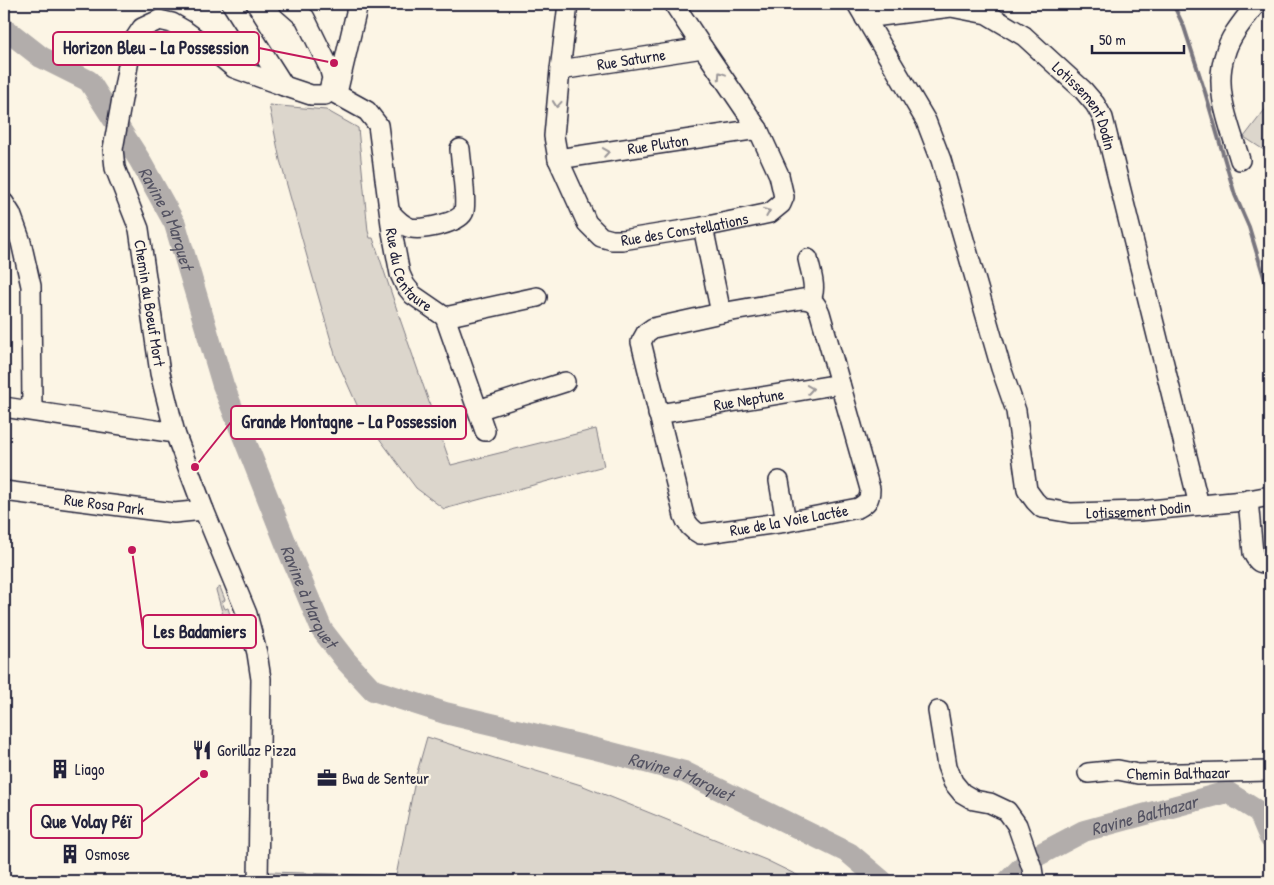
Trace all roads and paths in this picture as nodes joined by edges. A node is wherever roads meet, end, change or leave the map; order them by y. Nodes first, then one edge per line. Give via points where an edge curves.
1 (232, 4) edge
2 (289, 4) edge
3 (358, 4) edge
4 (568, 4) edge
5 (674, 4) edge
6 (1256, 4) edge
7 (951, 6) edge
8 (861, 11) edge
9 (702, 48) junction
10 (560, 70) junction
11 (284, 86) junction
12 (333, 92) junction
13 (758, 129) junction
14 (460, 149) dead end
15 (558, 159) junction
16 (1240, 160) dead end
17 (4, 203) edge
18 (390, 212) junction
19 (703, 227) junction
20 (808, 259) dead end
21 (537, 297) dead end
22 (810, 300) junction
23 (722, 314) junction
24 (445, 317) junction
25 (565, 382) dead end
26 (840, 384) junction
27 (4, 406) edge
28 (32, 410) junction
29 (478, 410) junction
30 (658, 414) junction
31 (485, 430) dead end
32 (175, 433) junction
33 (779, 480) dead end
34 (4, 491) edge
35 (1270, 496) edge
36 (1248, 500) junction
37 (1199, 505) junction
38 (204, 510) junction
39 (786, 522) junction
40 (1270, 563) edge
41 (938, 711) dead end
42 (1270, 771) edge
43 (1088, 773) dead end
44 (258, 881) edge
45 (1034, 881) edge

1 - 11 street
2 - 12 street via 305,18 329,66
3 - 12 street
4 - 10 street, Rue des Constellations
5 - 9 street, Rue des Constellations
6 - 16 street via 1225,52 1220,74 1222,97
7 - 8 street, Lotissement Dodin
7 - 37 street, Lotissement Dodin via 987,14 1024,36 1083,90 1102,118
8 - 37 street, Lotissement Dodin via 926,121 941,160 1016,411 1027,490 1034,501 1042,508 1071,513
9 - 10 street, Rue Saturne
13 -> 9 street, Rue des Constellations
10 -> 15 street, Rue des Constellations via 554,136
11 - 12 street, Chemin du Boeuf Mort via 317,96
11 - 32 street, Chemin du Boeuf Mort via 234,68 172,23 159,20 142,28 132,43 113,149 115,168 138,229 160,373
12 - 18 street, Rue du Centaure via 367,111 378,125
15 -> 13 street, Rue Pluton
19 -> 13 street, Rue des Constellations via 770,213 781,204 784,197 778,175
14 - 18 street via 465,201 464,212 459,218 452,222 410,228
15 - 19 street, Rue des Constellations via 587,223 602,237 622,240
17 - 28 street via 22,242 31,286
18 - 24 street, Rue du Centaure via 400,274 405,286
19 - 23 street
20 - 22 street via 814,290
21 - 24 street, Rue du Centaure
22 - 23 street, Rue de la Voie Lactée
22 - 26 street, Rue de la Voie Lactée via 817,304
23 - 30 street, Rue de la Voie Lactée via 653,328 646,333 641,342
24 - 29 street, Rue du Centaure
25 - 29 street
30 -> 26 street, Rue Neptune
26 - 39 street, Rue de la Voie Lactée via 870,498 858,508
27 - 28 street
28 - 32 street
29 - 31 street, Rue du Centaure
30 - 39 street, Rue de la Voie Lactée via 684,516 693,530 700,534
32 - 38 street, Chemin du Boeuf Mort
33 - 39 street
34 - 38 street, Rue Rosa Park via 174,513
35 - 36 street
36 - 37 street
36 - 40 street via 1253,553 1262,564
38 - 44 street, Chemin du Boeuf Mort via 247,614 261,679
41 - 45 street via 946,766 953,782 974,800 1007,811 1017,824
42 - 43 street, Chemin Balthazar via 1138,774 1118,770

